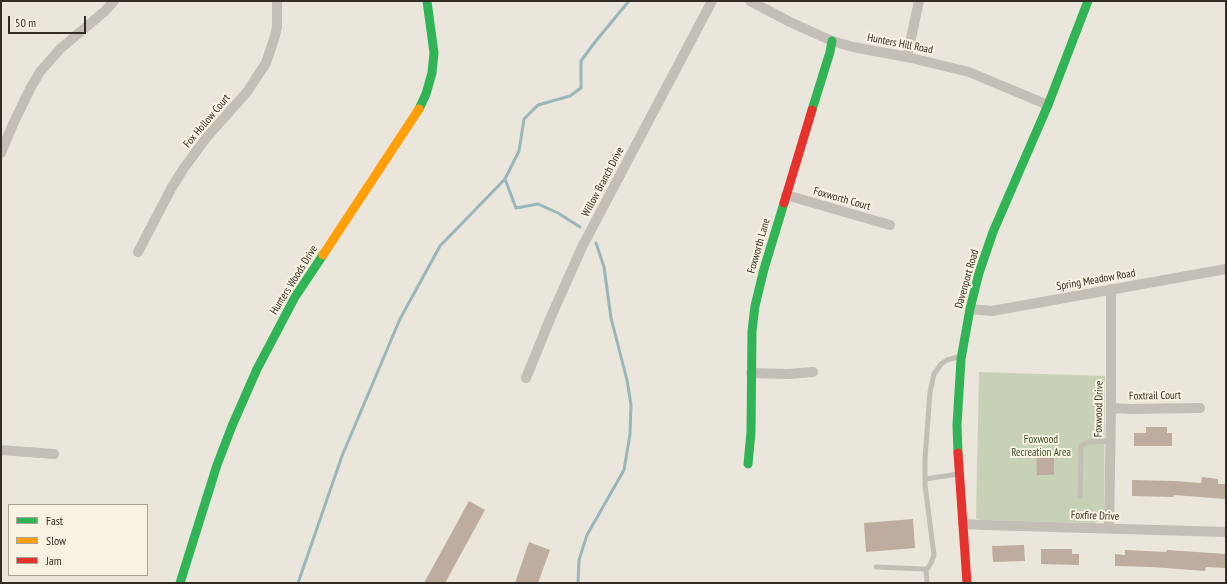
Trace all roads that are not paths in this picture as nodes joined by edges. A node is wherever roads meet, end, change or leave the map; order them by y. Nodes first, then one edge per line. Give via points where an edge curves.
1 (114, 1) edge
2 (276, 1) edge
3 (426, 1) edge
4 (712, 1) edge
5 (750, 1) edge
6 (919, 1) edge
7 (1088, 1) edge
8 (832, 41) junction
9 (907, 57) junction
10 (1048, 105) junction
11 (1, 153) edge
12 (786, 195) junction
13 (890, 226) dead end
14 (138, 252) dead end
15 (1226, 269) edge
16 (1111, 289) junction
17 (970, 310) junction
18 (962, 356) junction
19 (751, 372) junction
20 (813, 372) dead end
21 (526, 378) dead end
22 (1111, 408) junction
23 (1200, 408) dead end
24 (1110, 441) junction
25 (1, 450) edge
26 (54, 454) dead end
27 (748, 464) dead end
28 (959, 474) junction
29 (925, 479) junction
30 (1080, 498) dead end
31 (962, 524) junction
32 (1109, 529) junction
33 (1226, 532) edge
34 (876, 568) dead end
35 (926, 569) junction
36 (180, 583) edge
37 (927, 583) edge
38 (967, 583) edge

1 - 11 street via 60,49 40,72
2 - 14 street, Fox Hollow Court via 276,31 266,63 247,92 206,138 184,168
3 - 36 street, Hunters Woods Drive via 434,53 426,94 419,109 295,298 257,368 217,465
4 - 21 street, Willow Branch Drive via 582,247
5 - 8 street, Hunters Hill Road
6 - 9 street
7 - 10 street, Davenport Road
8 - 9 street, Hunters Hill Road
8 - 12 street, Foxworth Lane
9 - 10 street, Hunters Hill Road via 969,72
10 - 17 street, Davenport Road via 993,232
12 - 13 street, Foxworth Court
12 - 19 street, Foxworth Lane via 755,306
15 - 16 street, Spring Meadow Road
16 - 17 street, Spring Meadow Road via 992,311
16 - 22 street, Foxwood Drive
17 - 18 street, Davenport Road
18 - 28 street, Davenport Road via 957,425
18 - 29 lane via 947,360 934,374 930,392
19 - 20 street
19 - 27 street, Foxworth Lane
22 - 23 street, Foxtrail Court
22 - 24 street, Foxwood Drive
24 - 30 lane via 1088,442 1081,446
24 - 32 street, Foxwood Drive
25 - 26 street
28 - 29 lane
28 - 31 street, Davenport Road
29 - 35 lane via 934,555
31 - 32 street, Foxfire Drive
31 - 38 street, Davenport Road
32 - 33 street, Foxfire Drive
34 - 35 lane
35 - 37 lane

